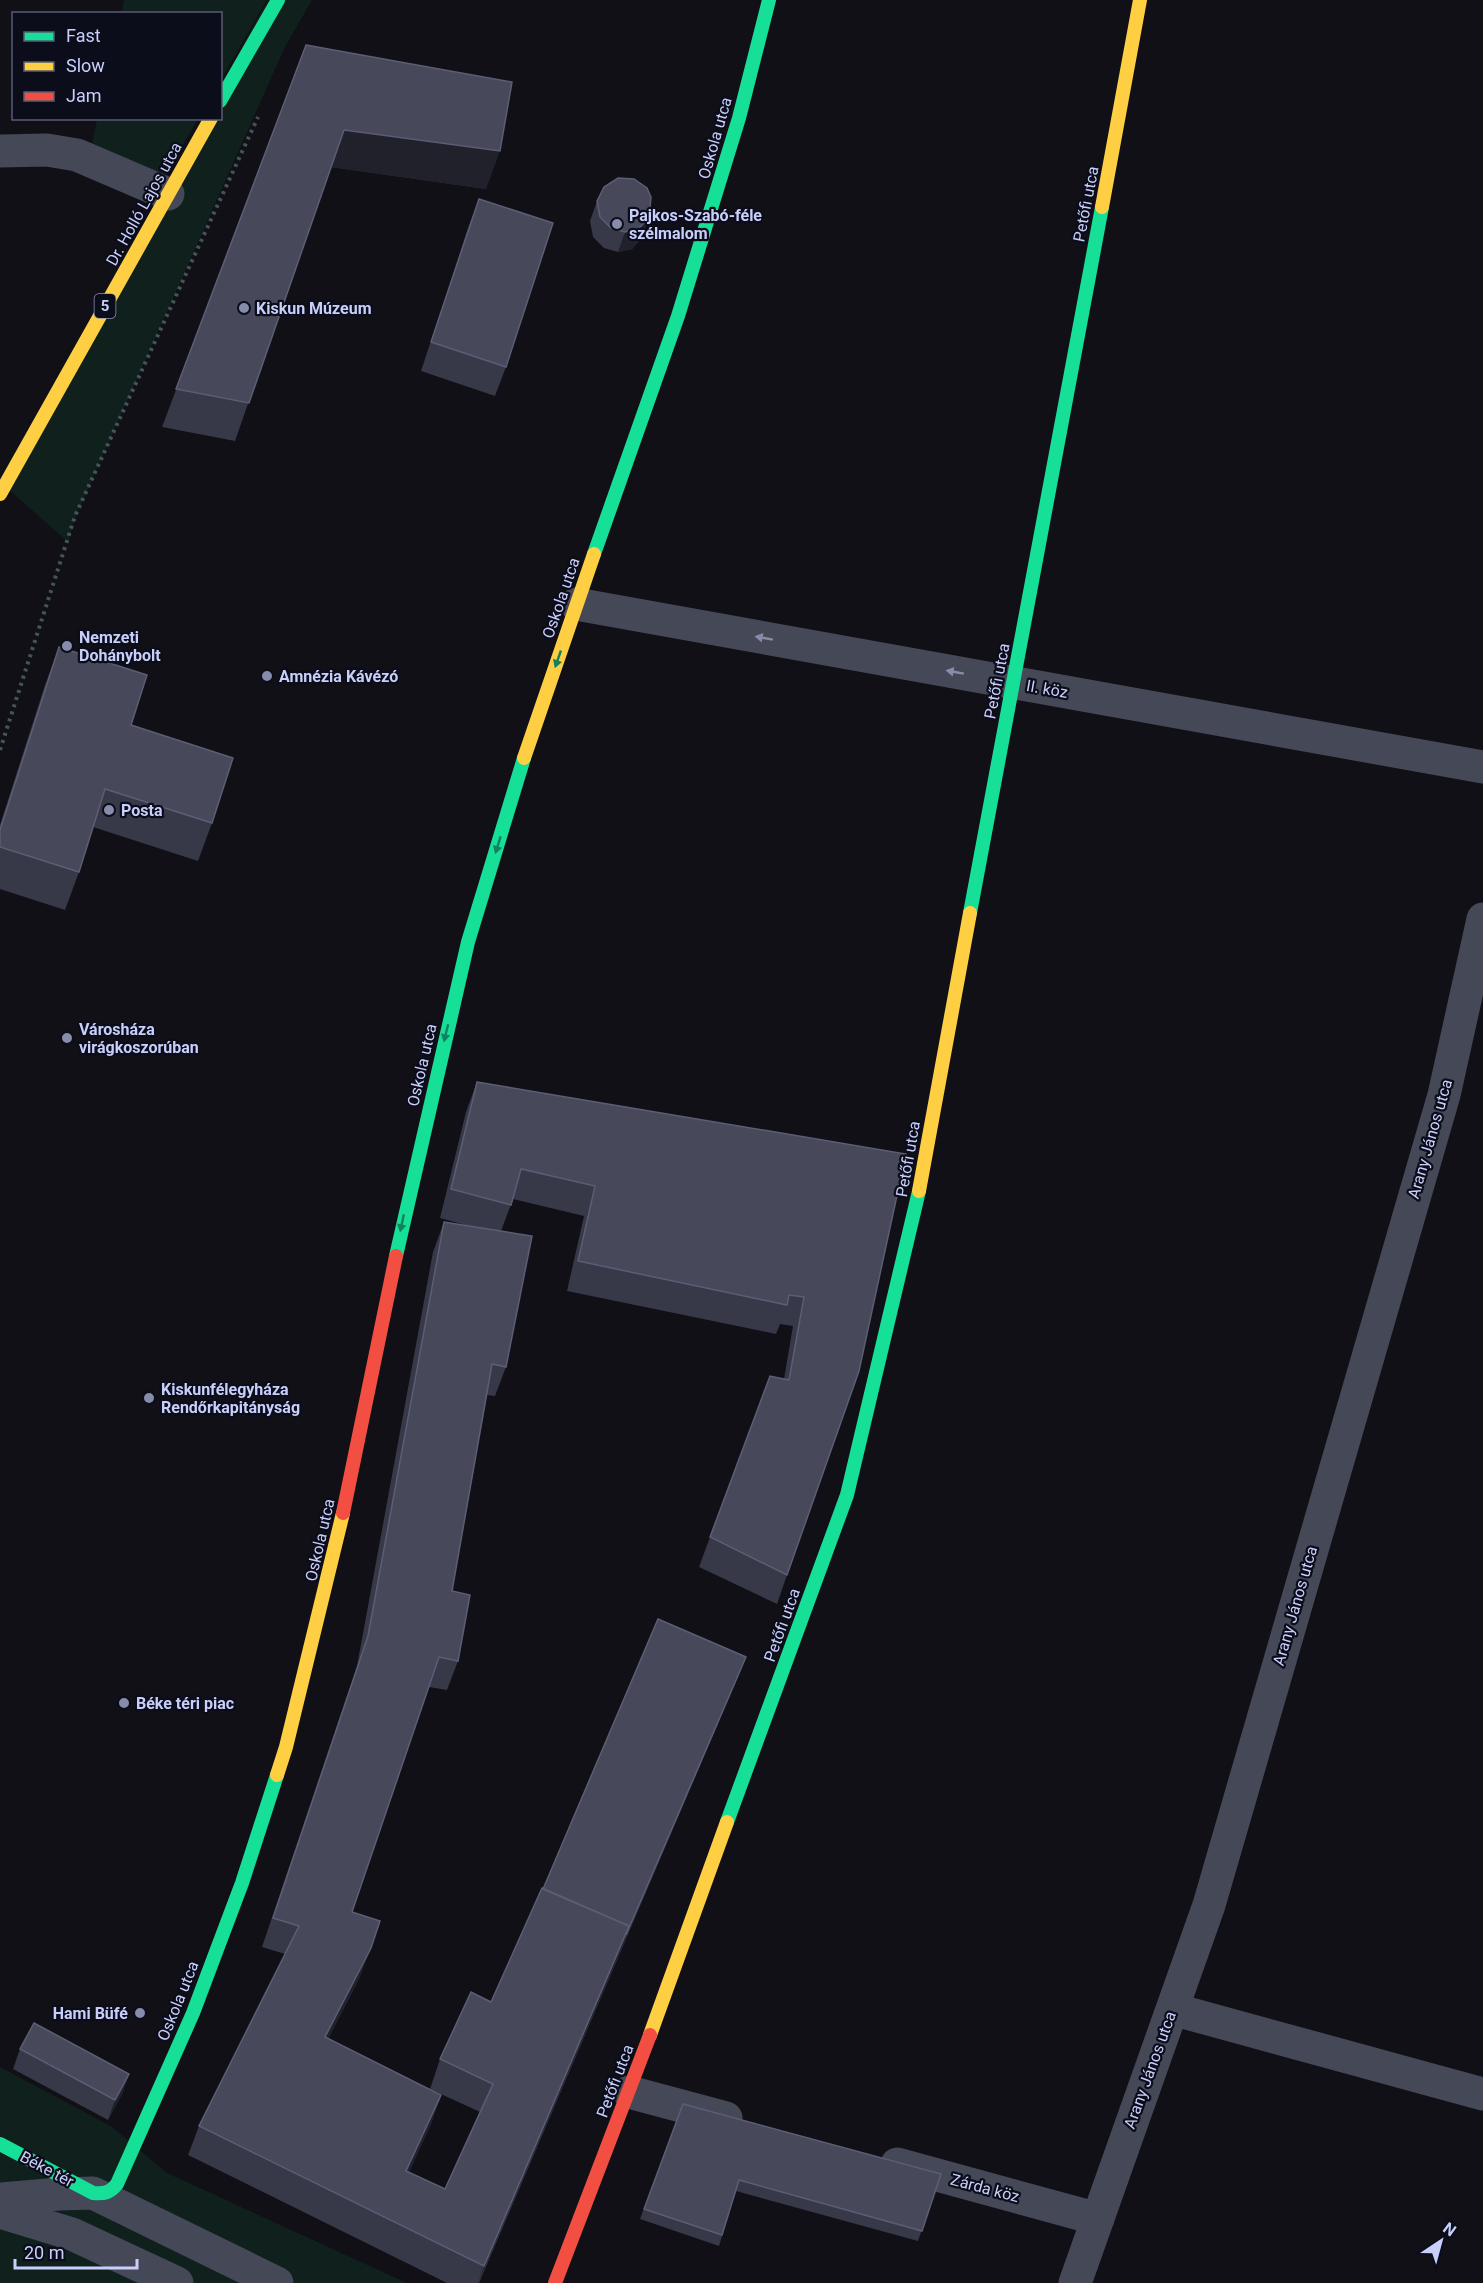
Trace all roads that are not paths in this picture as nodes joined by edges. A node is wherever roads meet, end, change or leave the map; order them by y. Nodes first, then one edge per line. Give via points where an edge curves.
1 (278, 0) edge
2 (769, 0) edge
3 (1140, 0) edge
4 (222, 98) edge
5 (210, 120) edge
6 (0, 151) edge
7 (168, 194) junction
8 (0, 494) edge
9 (576, 604) junction
10 (1013, 683) junction
11 (1483, 767) edge
12 (1483, 919) edge
13 (1172, 2009) junction
14 (629, 2092) junction
15 (1483, 2094) edge
16 (755, 2126) edge
17 (136, 2143) joint
18 (0, 2144) edge
19 (869, 2157) edge
20 (93, 2193) junction
21 (0, 2199) edge
22 (0, 2212) edge
23 (1098, 2218) junction
24 (177, 2283) edge
25 (277, 2283) edge
26 (555, 2283) edge
27 (1075, 2283) edge

1 - 4 street
2 - 9 street, Oskola utca via 739,118 678,316
3 - 10 street, Petőfi utca
5 - 7 street, Dr. Holló Lajos utca / 5
6 - 7 street via 62,151
7 - 8 street, Dr. Holló Lajos utca / 5
10 -> 9 street, II. köz
9 -> 17 street, Oskola utca via 468,942 406,1208 336,1548 286,1747 230,1916
10 - 11 street, II. köz
10 - 14 street, Petőfi utca via 913,1223 847,1495
12 - 13 street, Arany János utca via 1444,1095 1209,1905
13 - 15 street
13 - 23 street, Arany János utca
14 - 16 street
14 - 26 street, Petőfi utca
17 - 20 street, Béke tér via 111,2191
18 - 20 street, Béke tér
19 - 23 street, Zárda köz
20 - 21 street
20 - 25 street, Béke tér
22 - 24 street via 72,2234
23 - 27 street, Arany János utca

